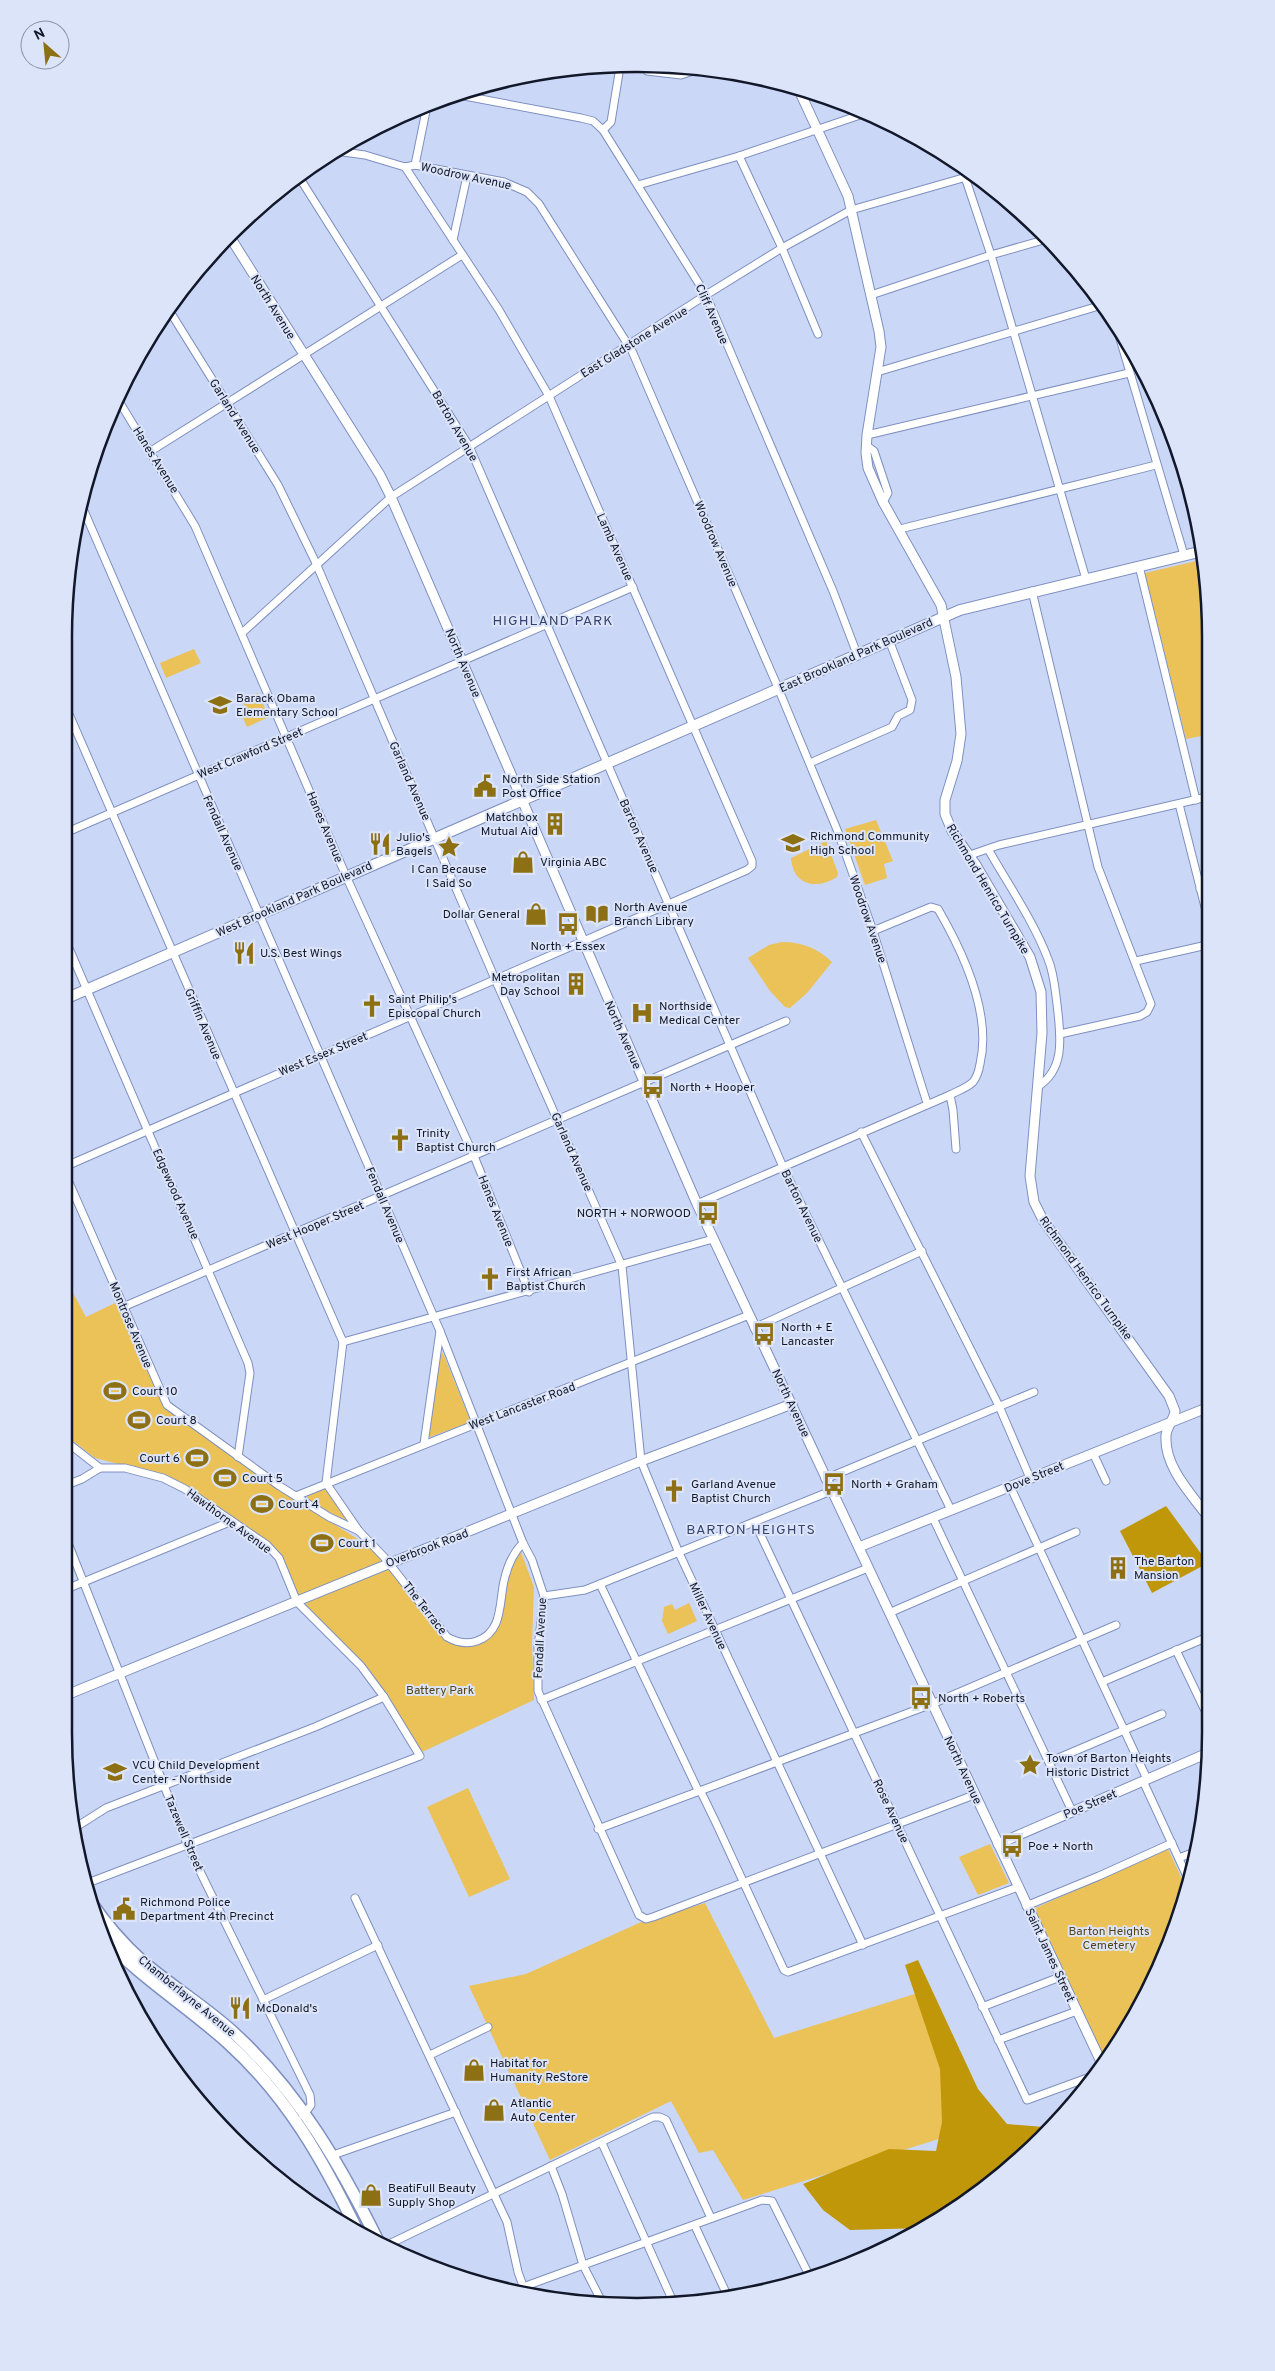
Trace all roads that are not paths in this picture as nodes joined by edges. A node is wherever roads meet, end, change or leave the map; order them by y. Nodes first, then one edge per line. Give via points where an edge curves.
1 (619, 73) edge
2 (472, 97) edge
3 (802, 97) edge
4 (425, 114) edge
5 (856, 117) edge
6 (816, 129) junction
7 (604, 130) junction
8 (347, 153) edge
9 (739, 156) junction
10 (415, 166) junction
11 (405, 167) junction
12 (467, 176) junction
13 (963, 176) edge
14 (967, 179) edge
15 (303, 182) edge
16 (638, 185) junction
17 (851, 210) junction
18 (453, 240) junction
19 (1040, 241) edge
20 (234, 243) edge
21 (782, 248) junction
22 (991, 254) junction
23 (462, 255) junction
24 (706, 295) junction
25 (871, 295) junction
26 (381, 306) junction
27 (1095, 307) edge
28 (173, 317) edge
29 (1013, 331) junction
30 (818, 334) dead end
31 (628, 345) junction
32 (1122, 347) edge
33 (303, 355) junction
34 (877, 372) junction
35 (1129, 373) junction
36 (549, 396) junction
37 (1031, 397) junction
38 (227, 404) junction
39 (123, 406) edge
40 (867, 435) junction
41 (469, 446) junction
42 (152, 451) junction
43 (1156, 465) junction
44 (1059, 489) junction
45 (391, 497) junction
46 (86, 515) edge
47 (900, 529) junction
48 (1196, 552) edge
49 (1184, 555) junction
50 (317, 565) junction
51 (1139, 566) junction
52 (1086, 578) junction
53 (632, 587) junction
54 (1032, 591) junction
55 (943, 617) junction
56 (547, 624) junction
57 (242, 633) junction
58 (890, 640) junction
59 (857, 654) junction
60 (462, 660) junction
61 (778, 689) junction
62 (374, 698) junction
63 (72, 720) edge
64 (693, 726) junction
65 (286, 737) junction
66 (607, 763) junction
67 (810, 763) junction
68 (198, 775) junction
69 (1202, 798) edge
70 (522, 799) junction
71 (1196, 800) junction
72 (1179, 804) junction
73 (111, 812) junction
74 (1088, 826) junction
75 (72, 830) edge
76 (435, 838) junction
77 (988, 849) junction
78 (970, 854) junction
79 (752, 866) joint
80 (346, 876) junction
81 (1202, 881) edge
82 (668, 903) junction
83 (259, 914) junction
84 (874, 931) junction
85 (582, 941) junction
86 (1202, 946) edge
87 (172, 952) junction
88 (72, 954) edge
89 (1136, 961) junction
90 (495, 979) junction
91 (87, 989) junction
92 (72, 995) edge
93 (411, 1016) junction
94 (786, 1021) dead end
95 (1060, 1034) junction
96 (730, 1045) junction
97 (320, 1056) junction
98 (645, 1082) junction
99 (1037, 1086) junction
100 (233, 1093) junction
101 (950, 1095) junction
102 (927, 1103) junction
103 (558, 1120) junction
104 (148, 1130) junction
105 (861, 1132) junction
106 (956, 1149) dead end
107 (474, 1156) junction
108 (72, 1163) edge
109 (783, 1166) junction
110 (72, 1190) edge
111 (381, 1196) junction
112 (697, 1204) junction
113 (294, 1234) junction
114 (713, 1239) junction
115 (922, 1251) junction
116 (622, 1266) junction
117 (209, 1270) junction
118 (842, 1286) junction
119 (528, 1292) junction
120 (123, 1308) junction
121 (748, 1316) junction
122 (434, 1317) junction
123 (754, 1328) junction
124 (440, 1331) junction
125 (343, 1342) junction
126 (631, 1363) junction
127 (1034, 1392) dead end
128 (792, 1404) junction
129 (999, 1406) junction
130 (1202, 1410) edge
131 (1171, 1422) junction
132 (476, 1424) junction
133 (918, 1441) junction
134 (424, 1444) junction
135 (72, 1446) edge
136 (1093, 1453) junction
137 (238, 1456) junction
138 (641, 1461) junction
139 (100, 1468) junction
140 (1030, 1478) junction
141 (825, 1479) junction
142 (1106, 1481) dead end
143 (72, 1483) edge
144 (326, 1484) junction
145 (1010, 1486) junction
146 (831, 1491) junction
147 (296, 1496) junction
148 (1202, 1508) edge
149 (951, 1510) junction
150 (512, 1514) junction
151 (933, 1518) junction
152 (232, 1521) junction
153 (755, 1522) junction
154 (359, 1531) junction
155 (1076, 1532) dead end
156 (523, 1543) junction
157 (859, 1547) junction
158 (1038, 1548) junction
159 (679, 1553) junction
160 (72, 1554) edge
161 (389, 1562) junction
162 (868, 1568) junction
163 (962, 1581) junction
164 (83, 1582) junction
165 (600, 1584) junction
166 (72, 1587) edge
167 (544, 1596) junction
168 (792, 1599) junction
169 (297, 1602) junction
170 (889, 1613) junction
171 (1116, 1625) dead end
172 (715, 1630) junction
173 (1202, 1639) edge
174 (1082, 1640) junction
175 (1176, 1650) junction
176 (637, 1661) junction
177 (1006, 1672) junction
178 (120, 1674) junction
179 (1102, 1682) junction
180 (72, 1693) edge
181 (384, 1697) junction
182 (541, 1700) junction
183 (932, 1704) junction
184 (1202, 1705) edge
185 (1162, 1714) dead end
186 (1124, 1730) junction
187 (854, 1733) junction
188 (1201, 1756) edge
189 (777, 1762) junction
190 (1050, 1762) junction
191 (1145, 1780) junction
192 (164, 1785) junction
193 (699, 1791) junction
194 (974, 1795) junction
195 (1072, 1811) junction
196 (80, 1824) edge
197 (897, 1824) junction
198 (598, 1829) junction
199 (1172, 1843) junction
200 (998, 1844) junction
201 (187, 1845) junction
202 (820, 1853) junction
203 (1190, 1854) edge
204 (1179, 1858) junction
205 (1185, 1872) edge
206 (92, 1881) edge
207 (743, 1882) junction
208 (1018, 1887) junction
209 (355, 1898) dead end
210 (1026, 1906) junction
211 (940, 1915) junction
212 (112, 1940) edge
213 (378, 1945) junction
214 (863, 1945) junction
215 (120, 1954) edge
216 (1060, 1977) junction
217 (263, 2000) junction
218 (982, 2007) junction
219 (1076, 2011) junction
220 (488, 2027) dead end
221 (998, 2040) junction
222 (430, 2055) junction
223 (1099, 2058) edge
224 (1084, 2079) edge
225 (456, 2112) junction
226 (301, 2118) junction
227 (602, 2143) junction
228 (333, 2155) junction
229 (550, 2166) junction
230 (495, 2194) junction
231 (711, 2218) junction
232 (353, 2222) edge
233 (695, 2226) junction
234 (374, 2233) edge
235 (393, 2242) edge
236 (648, 2242) junction
237 (583, 2265) junction
238 (808, 2272) edge
239 (524, 2287) edge
240 (530, 2289) edge
241 (726, 2292) edge
242 (599, 2297) edge
243 (671, 2297) edge

1 - 7 street via 611,122
2 - 7 street, Cliff Avenue via 581,118 593,121
3 - 6 street, Richmond Henrico Turnpike
4 - 10 street
5 - 6 street
6 - 9 street
6 - 17 street, Richmond Henrico Turnpike
7 - 16 street, Cliff Avenue
8 - 11 street, Woodrow Avenue
9 - 16 street
9 - 21 street
10 - 11 street, Woodrow Avenue
10 - 12 street, Woodrow Avenue
11 - 18 street, Lamb Avenue
12 - 18 street
12 - 31 street, Woodrow Avenue via 515,186 539,204
13 - 17 street, East Gladstone Avenue
14 - 22 street
15 - 26 street, Barton Avenue
16 - 24 street, Cliff Avenue
17 - 21 street, East Gladstone Avenue
17 - 25 street, Richmond Henrico Turnpike
18 - 23 street, Lamb Avenue
19 - 22 street
20 - 33 street, North Avenue
21 - 24 street, East Gladstone Avenue
21 - 30 street
22 - 25 street
22 - 29 street
23 - 26 street
23 - 36 street, Lamb Avenue via 499,310
24 - 31 street, East Gladstone Avenue
24 - 59 street, Cliff Avenue
25 - 34 street, Richmond Henrico Turnpike via 881,338
26 - 33 street
26 - 41 street, Barton Avenue
27 - 29 street
28 - 38 street, Garland Avenue
29 - 34 street
29 - 37 street
31 - 36 street, East Gladstone Avenue
31 - 61 street, Woodrow Avenue
32 - 35 street
33 - 38 street
33 - 45 street, North Avenue
34 - 40 street, Richmond Henrico Turnpike
35 - 37 street
35 - 43 street
36 - 41 street, East Gladstone Avenue
36 - 53 street, Lamb Avenue
37 - 40 street
37 - 44 street
38 - 42 street
38 - 50 street, Garland Avenue via 278,485
39 - 42 street, Hanes Avenue
40 - 47 street, Richmond Henrico Turnpike via 870,475
41 - 45 street, East Gladstone Avenue
41 - 56 street, Barton Avenue
42 - 57 street, Hanes Avenue via 195,526
43 - 44 street
43 - 49 street
44 - 47 street
44 - 52 street
45 - 50 street, East Gladstone Avenue
45 - 60 street, North Avenue
46 - 68 street, Fendall Avenue
47 - 55 street, Richmond Henrico Turnpike via 939,601
48 - 49 main road, East Brookland Park Boulevard
49 - 51 main road, East Brookland Park Boulevard
50 - 57 street, East Gladstone Avenue
50 - 62 street, Garland Avenue
51 - 52 main road, East Brookland Park Boulevard
51 - 71 street
52 - 54 main road, East Brookland Park Boulevard
53 - 56 street, West Crawford Street
53 - 64 street, Lamb Avenue
54 - 55 main road, East Brookland Park Boulevard via 967,607
54 - 74 street
55 - 58 main road, East Brookland Park Boulevard
55 - 78 street, Richmond Henrico Turnpike via 956,677 961,734 944,810 949,826
56 - 60 street, West Crawford Street
56 - 66 street, Barton Avenue
57 - 65 street, Hanes Avenue
58 - 59 main road, East Brookland Park Boulevard
58 - 67 street via 912,700 910,710 898,716 892,727
59 - 61 main road, East Brookland Park Boulevard
60 - 62 street, West Crawford Street
60 - 70 street, North Avenue
61 - 64 main road, East Brookland Park Boulevard
61 - 67 street, Woodrow Avenue
62 - 65 street, West Crawford Street
62 - 76 street, Garland Avenue
63 - 73 street, Griffin Avenue
64 - 66 main road, East Brookland Park Boulevard
64 - 79 street, Lamb Avenue
65 - 68 street, West Crawford Street
65 - 80 street, Hanes Avenue
66 - 70 main road, East Brookland Park Boulevard
66 - 82 street, Barton Avenue
67 - 84 street, Woodrow Avenue
68 - 73 street, West Crawford Street
68 - 83 street, Fendall Avenue
69 - 71 street
70 - 76 main road, West Brookland Park Boulevard
70 - 85 street, North Avenue
71 - 72 street
72 - 74 street
72 - 81 street
73 - 75 street, West Crawford Street
73 - 87 street, Griffin Avenue
74 - 77 street
74 - 89 street via 1098,867
76 - 80 main road, West Brookland Park Boulevard
76 - 90 street, Garland Avenue
77 - 78 street
77 - 95 street via 1049,961
78 - 99 street, Richmond Henrico Turnpike via 1030,957 1038,978 1044,1015
79 - 82 street, West Essex Street
80 - 83 main road, West Brookland Park Boulevard
80 - 93 street, Hanes Avenue
82 - 85 street, West Essex Street
82 - 96 street, Barton Avenue
83 - 87 main road, West Brookland Park Boulevard
83 - 97 street, Fendall Avenue
84 - 101 street via 934,907 956,939 983,1022 984,1042 975,1078
84 - 102 street, Woodrow Avenue
85 - 90 street, West Essex Street
85 - 98 street, North Avenue
86 - 89 street
87 - 91 main road, West Brookland Park Boulevard
87 - 100 street, Griffin Avenue
88 - 91 street, Edgewood Avenue
89 - 95 street via 1150,999 1147,1012
90 - 93 street, West Essex Street
90 - 103 street, Garland Avenue
91 - 92 main road, West Brookland Park Boulevard
91 - 104 street, Edgewood Avenue
93 - 97 street, West Essex Street
93 - 107 street, Hanes Avenue
94 - 96 street, West Hooper Street
95 - 99 street via 1059,1055 1053,1071 1046,1081
96 - 98 street, West Hooper Street
96 - 109 street, Barton Avenue
97 - 100 street, West Essex Street
97 - 111 street, Fendall Avenue
98 - 103 street, West Hooper Street
98 - 112 street, North Avenue
99 - 131 street, Richmond Henrico Turnpike via 1030,1168 1034,1202 1043,1220 1166,1391 1175,1411
100 - 104 street, West Essex Street
100 - 113 street, Griffin Avenue
101 - 102 street
101 - 106 street
102 - 105 street
103 - 107 street, West Hooper Street
103 - 116 street, Garland Avenue
104 - 108 street, West Essex Street
104 - 117 street, Edgewood Avenue
105 - 109 street
105 - 115 street
107 - 111 street, West Hooper Street
107 - 119 street, Hanes Avenue
109 - 112 street
109 - 118 street, Barton Avenue
110 - 120 street, Montrose Avenue
111 - 113 street, West Hooper Street
111 - 122 street, Fendall Avenue
112 - 114 street, North Avenue
113 - 117 street, West Hooper Street
113 - 125 street, Griffin Avenue
114 - 116 street
114 - 121 street, North Avenue
115 - 118 street
115 - 129 street
116 - 119 street
116 - 126 street, Miller Avenue
117 - 120 street, West Hooper Street
117 - 137 street, Edgewood Avenue via 250,1368
118 - 123 street
118 - 133 street, Barton Avenue
119 - 122 street
120 - 137 street, Montrose Avenue via 167,1405
121 - 123 street, North Avenue
121 - 126 street, West Lancaster Road
122 - 124 street, Fendall Avenue
122 - 125 street
123 - 128 street, North Avenue
124 - 132 street, Fendall Avenue
124 - 134 street
125 - 144 street
126 - 132 street, West Lancaster Road
126 - 138 street, Miller Avenue
127 - 129 street
128 - 138 street, Overbrook Road
128 - 141 street, North Avenue
129 - 133 street
129 - 140 street
130 - 131 street, Dove Street
131 - 136 street, Dove Street
131 - 148 street, Richmond Henrico Turnpike via 1165,1438 1172,1465
132 - 134 street, West Lancaster Road
132 - 150 street, Fendall Avenue
133 - 141 street
133 - 149 street, Barton Avenue
134 - 144 street, West Lancaster Road
135 - 139 street
136 - 140 street, Dove Street
136 - 142 street
137 - 147 street, Montrose Avenue
138 - 150 street, Overbrook Road
138 - 159 street, Miller Avenue
139 - 143 street
139 - 152 street, Hawthorne Avenue via 125,1468 172,1482
140 - 145 street, Dove Street
141 - 146 street, North Avenue
144 - 147 street, West Lancaster Road
144 - 154 street, The Terrace
145 - 149 street, Dove Street
145 - 158 street
146 - 153 street
146 - 157 street, North Avenue
147 - 154 street, Montrose Avenue
149 - 151 street, Dove Street
150 - 156 street, Fendall Avenue
150 - 161 street, Overbrook Road
151 - 157 street, Dove Street
151 - 163 street
152 - 164 street
152 - 169 street, Hawthorne Avenue via 273,1551
153 - 159 street
153 - 168 street, Rose Avenue
154 - 161 street, The Terrace
155 - 158 street
156 - 161 street, The Terrace via 507,1569 494,1628 471,1643 453,1640 442,1632
156 - 167 street, Fendall Avenue
157 - 162 street, North Avenue
158 - 163 street
158 - 174 street
159 - 165 street
159 - 172 street, Miller Avenue
160 - 164 street, Tazewell Street
161 - 169 street, Overbrook Road
162 - 168 street
162 - 170 street, North Avenue
163 - 170 street
163 - 177 street
164 - 166 street
164 - 178 street, Tazewell Street
165 - 167 street via 585,1590
165 - 176 street
167 - 182 street, Fendall Avenue via 538,1647
168 - 172 street
168 - 187 street, Rose Avenue
169 - 178 street, Overbrook Road
169 - 181 street, Hawthorne Avenue via 361,1666
170 - 183 street, North Avenue
171 - 174 street
172 - 176 street
172 - 189 street, Miller Avenue
173 - 175 street
174 - 177 street
174 - 179 street
175 - 179 street
175 - 184 street
176 - 182 street
176 - 193 street
177 - 183 street
177 - 190 street
178 - 180 street, Overbrook Road
178 - 192 street, Tazewell Street
179 - 186 street
181 - 192 street
181 - 201 street, Hawthorne Avenue via 420,1756
182 - 198 street, Fendall Avenue
183 - 187 street
183 - 194 street, North Avenue
185 - 186 street
186 - 190 street
186 - 191 street
187 - 189 street
187 - 197 street, Rose Avenue
188 - 191 street, Poe Street
189 - 193 street
189 - 202 street, Miller Avenue
190 - 195 street
191 - 195 street, Poe Street
191 - 199 street
192 - 196 street via 100,1811
192 - 201 street, Tazewell Street
193 - 198 street
193 - 207 street
194 - 197 street
194 - 200 street, North Avenue
195 - 200 street, Poe Street
197 - 202 street
197 - 211 street, Rose Avenue
198 - 207 street, Fendall Avenue via 639,1915 646,1918
199 - 204 street
199 - 210 street
200 - 208 street, Saint James Street
201 - 206 street
201 - 217 street, Tazewell Street
202 - 207 street
202 - 214 street, Miller Avenue
203 - 204 street
204 - 205 street
207 - 214 street via 784,1970 788,1972
208 - 210 street, Saint James Street
208 - 211 street
209 - 213 street
210 - 216 street, Saint James Street
211 - 214 street
211 - 218 street, Rose Avenue
212 - 215 main road, Chamberlayne Avenue
213 - 217 street
213 - 222 street
215 - 226 main road, Chamberlayne Avenue via 146,1964 235,2034 278,2078
216 - 218 street
216 - 219 street, Saint James Street
217 - 226 street, Tazewell Street via 311,2098 311,2105
218 - 221 street, Rose Avenue
219 - 221 street
219 - 223 street, Saint James Street
220 - 222 street
221 - 224 street, Rose Avenue via 1027,2100
222 - 225 street
225 - 228 street
225 - 230 street
226 - 228 main road, Chamberlayne Avenue
226 - 232 main road, Chamberlayne Avenue
227 - 229 street
227 - 231 street via 653,2117 666,2120
227 - 236 street
228 - 234 main road, Chamberlayne Avenue
229 - 230 street
229 - 237 street via 562,2194
230 - 235 street
230 - 239 street via 511,2234
231 - 233 street
231 - 238 street via 762,2200 772,2201
233 - 236 street
233 - 241 street
236 - 237 street
236 - 243 street
237 - 240 street
237 - 242 street

